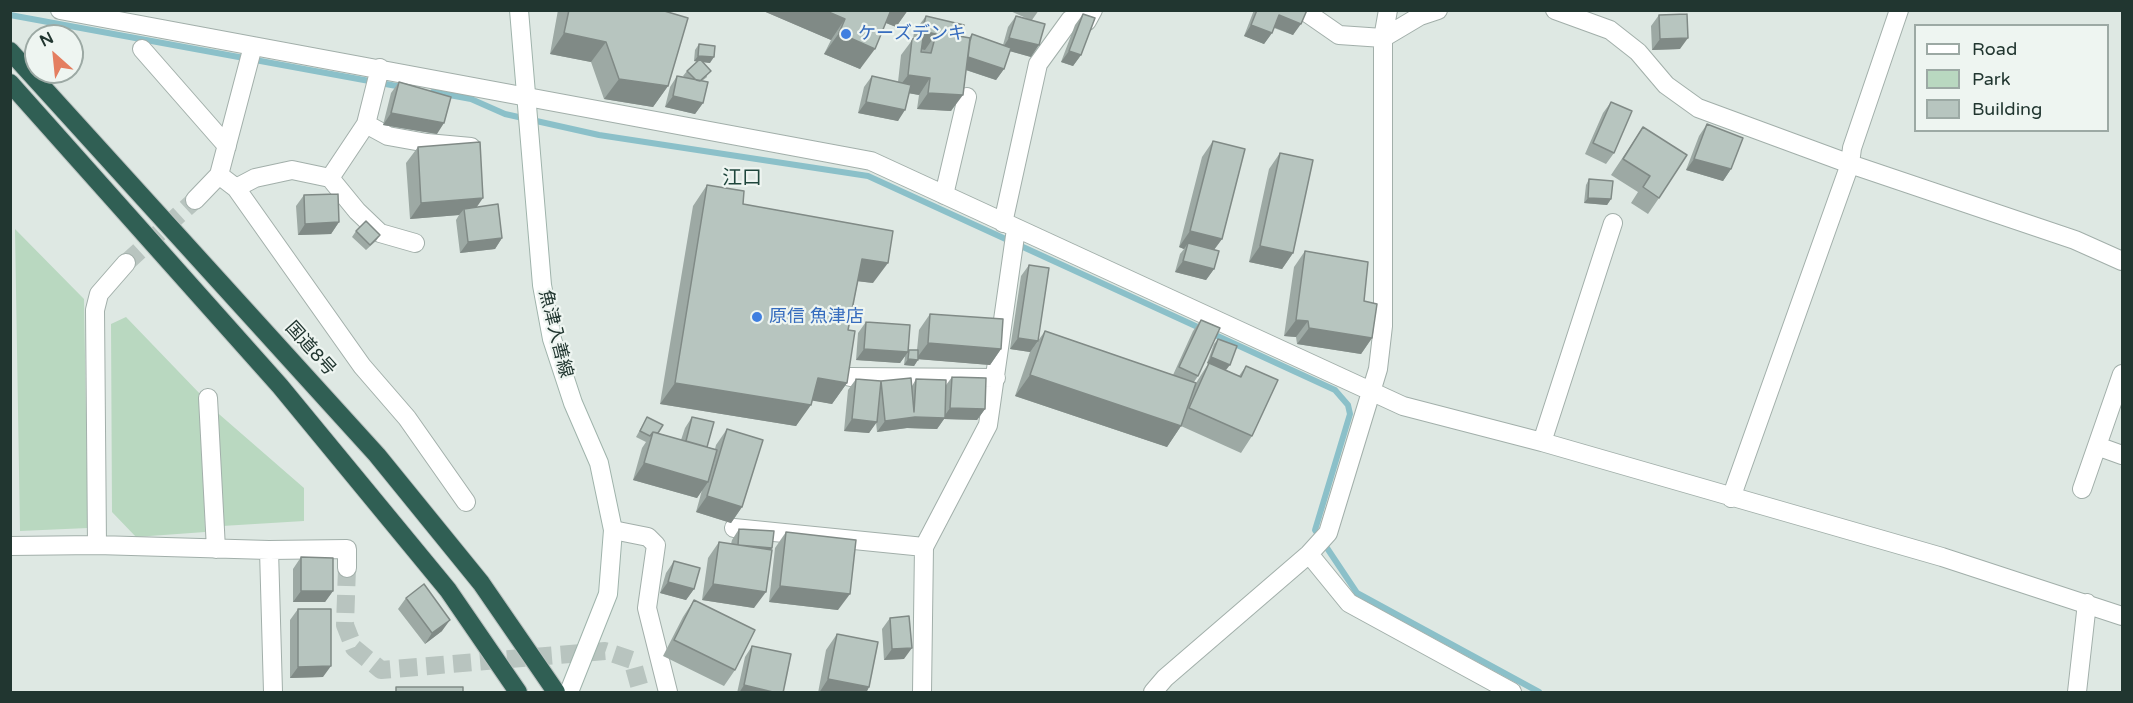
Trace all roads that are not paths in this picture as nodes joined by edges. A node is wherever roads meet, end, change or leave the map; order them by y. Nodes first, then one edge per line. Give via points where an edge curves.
1 (60, 10) edge
2 (519, 10) edge
3 (1093, 10) edge
4 (1303, 10) edge
5 (1388, 10) edge
6 (1438, 10) edge
7 (1899, 10) edge
8 (1567, 12) edge
9 (1383, 38) junction
10 (253, 46) junction
11 (142, 49) dead end
12 (10, 51) edge
13 (380, 68) junction
14 (10, 83) edge
15 (526, 96) junction
16 (967, 97) edge
17 (366, 124) junction
18 (227, 146) junction
19 (474, 147) edge
20 (1850, 164) junction
21 (219, 175) junction
22 (330, 178) junction
23 (236, 188) junction
24 (944, 195) junction
25 (195, 200) tunnel mouth
26 (1613, 223) dead end
27 (1010, 226) junction
28 (415, 243) dead end
29 (2122, 261) edge
30 (126, 263) tunnel mouth
31 (2122, 374) edge
32 (850, 377) edge
33 (996, 378) junction
34 (1370, 392) junction
35 (208, 398) dead end
36 (1542, 442) junction
37 (2097, 446) junction
38 (2122, 455) edge
39 (2082, 489) dead end
40 (1731, 498) junction
41 (466, 502) dead end
42 (734, 528) dead end
43 (613, 530) junction
44 (97, 545) junction
45 (10, 546) edge
46 (924, 547) junction
47 (216, 549) junction
48 (269, 550) junction
49 (1309, 555) junction
50 (347, 568) tunnel mouth
51 (2087, 603) junction
52 (2122, 616) edge
53 (273, 693) edge
54 (518, 693) edge
55 (556, 693) edge
56 (568, 693) edge
57 (668, 693) edge
58 (922, 693) edge
59 (1154, 693) edge
60 (1512, 693) edge
61 (2077, 693) edge

1 - 10 street
2 - 15 street, 魚津入善線
3 - 27 street via 1087,21 1071,20 1038,64
4 - 9 street via 1339,35
5 - 9 street
6 - 9 street
7 - 20 street
8 - 20 street via 1610,30 1638,52 1666,85 1698,108
9 - 34 street via 1383,326 1378,369
10 - 13 street
10 - 18 street
11 - 18 street
12 - 55 highway, 国道8号 via 377,455 481,583
13 - 15 street
13 - 17 street
14 - 54 highway via 280,386 448,590
15 - 24 street via 871,161
15 - 43 street, 魚津入善線 via 542,285 552,339 598,463
16 - 24 street
17 - 19 street via 388,136
17 - 22 street
18 - 21 street
20 - 29 street via 2075,240
20 - 40 street
21 - 23 street
21 - 25 street
22 - 23 street via 292,170 255,178
22 - 28 street via 380,233
23 - 41 street via 362,366 407,418
24 - 27 street
26 - 36 street
27 - 33 street
27 - 34 street
30 - 44 street via 99,294 94,310
31 - 37 street
32 - 33 street
33 - 46 street via 988,425
34 - 36 street via 1403,406
34 - 49 street via 1328,534
35 - 47 street
36 - 40 street
37 - 38 street
37 - 39 street
40 - 51 street via 1942,557
42 - 46 street
43 - 56 street, 魚津入善線 via 608,594
43 - 57 street via 648,537 656,545 647,608
44 - 45 street
44 - 47 street
46 - 58 street
47 - 48 street
48 - 50 street via 348,549
48 - 53 street
49 - 59 street via 1165,678
49 - 60 street via 1349,603
51 - 52 street
51 - 61 street

